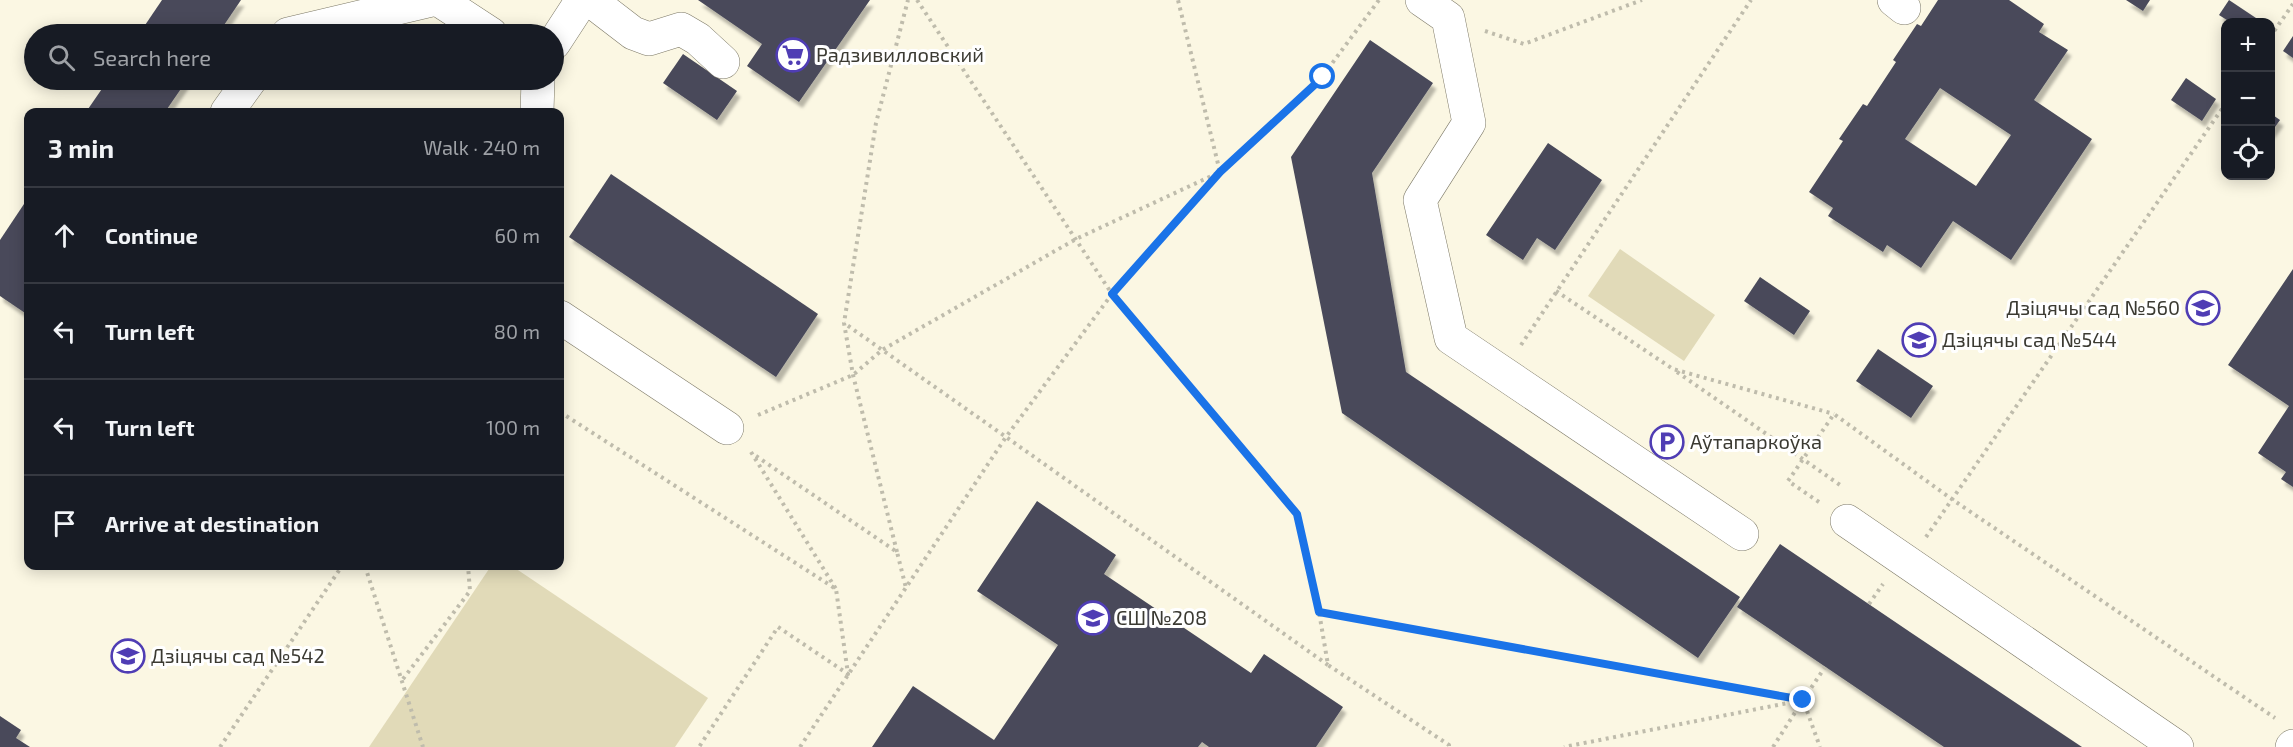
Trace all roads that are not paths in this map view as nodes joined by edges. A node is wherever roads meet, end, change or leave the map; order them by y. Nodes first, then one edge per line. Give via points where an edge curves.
1 (432, 0) edge
2 (439, 0) edge
3 (582, 0) edge
4 (590, 0) edge
5 (1435, 9) edge
6 (330, 24) edge
7 (476, 24) edge
8 (564, 28) edge
9 (723, 62) dead end
10 (243, 90) edge
11 (538, 90) edge
12 (230, 108) edge
13 (537, 108) edge
14 (564, 320) edge
15 (727, 428) road end
16 (1848, 506) road end
17 (1742, 534) dead end
18 (2176, 747) edge

1 - 6 lane
2 - 7 lane
3 - 8 lane
4 - 9 lane via 633,33 649,39 681,29
5 - 17 lane via 1468,123 1420,201 1451,338
10 - 12 lane
11 - 13 lane
14 - 15 lane
16 - 18 lane via 1909,564

